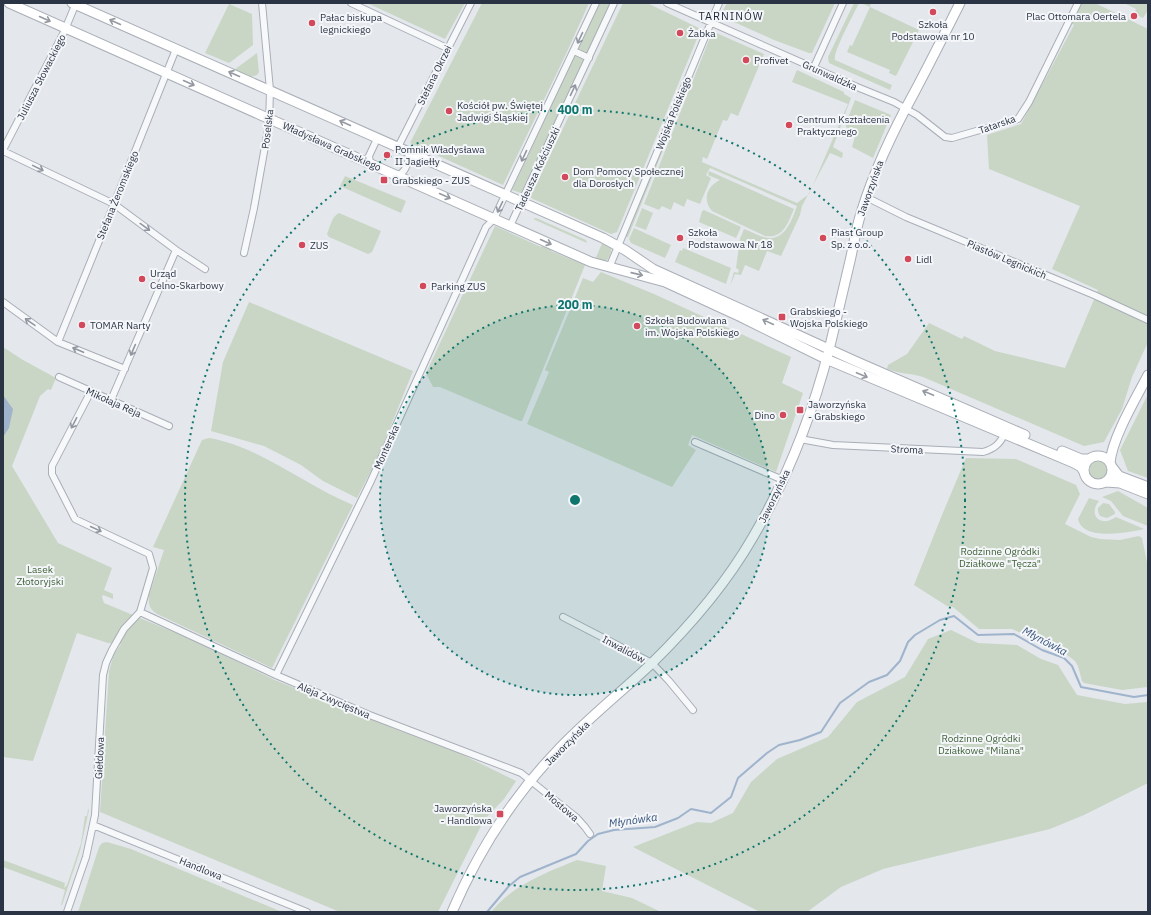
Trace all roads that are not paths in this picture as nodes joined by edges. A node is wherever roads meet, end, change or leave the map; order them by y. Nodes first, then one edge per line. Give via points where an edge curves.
1 (9, 3) edge
2 (75, 3) edge
3 (262, 3) edge
4 (350, 3) edge
5 (471, 3) edge
6 (596, 3) edge
7 (614, 3) edge
8 (667, 3) edge
9 (719, 3) edge
10 (843, 3) edge
11 (960, 3) edge
12 (1078, 3) edge
13 (710, 22) junction
14 (66, 28) junction
15 (447, 48) junction
16 (176, 49) junction
17 (574, 51) junction
18 (589, 58) junction
19 (814, 67) junction
20 (166, 72) junction
21 (270, 90) junction
22 (905, 108) junction
23 (269, 118) junction
24 (380, 139) junction
25 (398, 147) junction
26 (3, 150) edge
27 (408, 152) junction
28 (370, 163) junction
29 (396, 175) junction
30 (506, 195) junction
31 (866, 197) junction
32 (521, 202) junction
33 (114, 204) junction
34 (494, 219) junction
35 (510, 226) junction
36 (618, 246) junction
37 (176, 250) junction
38 (244, 253) dead end
39 (609, 268) junction
40 (205, 269) dead end
41 (659, 276) junction
42 (3, 302) edge
43 (1148, 320) edge
44 (58, 342) junction
45 (829, 349) junction
46 (826, 360) junction
47 (125, 368) junction
48 (1148, 375) edge
49 (59, 377) dead end
50 (96, 393) junction
51 (111, 400) junction
52 (170, 426) dead end
53 (1119, 431) junction
54 (1005, 433) junction
55 (800, 439) junction
56 (695, 442) dead end
57 (1098, 456) junction
58 (1089, 459) junction
59 (1111, 465) junction
60 (1084, 472) junction
61 (783, 480) junction
62 (1106, 482) junction
63 (1148, 487) edge
64 (1148, 494) edge
65 (140, 612) junction
66 (563, 617) dead end
67 (652, 663) junction
68 (276, 675) junction
69 (694, 710) dead end
70 (531, 781) junction
71 (94, 825) junction
72 (590, 834) dead end
73 (67, 912) edge
74 (307, 912) edge
75 (452, 912) edge

1 -> 14 street, Władysława Grabskiego
2 - 14 street, Juliusza Słowackiego
16 -> 2 street, Władysława Grabskiego
3 - 21 street, Poselska
4 - 15 street
5 - 15 street, Stefana Okrzei
6 -> 17 street, Tadeusza Kościuszki
7 - 18 street, Tadeusza Kościuszki
8 - 13 street, Grunwaldzka
9 - 13 street, Wojska Polskiego
10 - 19 street
11 - 22 street, Jaworzyńska
12 - 22 street, Tatarska via 1018,119 952,138 945,137 925,120
13 - 19 street, Grunwaldzka
13 - 36 street, Wojska Polskiego
14 - 20 street, Władysława Grabskiego
14 - 26 street, Juliusza Słowackiego
15 - 25 street, Stefana Okrzei
16 - 20 street, Stefana Żeromskiego
21 -> 16 street, Władysława Grabskiego
17 - 18 street
17 -> 30 street, Tadeusza Kościuszki
32 -> 18 street, Tadeusza Kościuszki
19 - 22 street, Grunwaldzka
20 -> 23 street, Władysława Grabskiego
20 - 33 street, Stefana Żeromskiego
21 - 23 street, Poselska
24 -> 21 street, Władysława Grabskiego
22 - 31 street, Jaworzyńska
23 - 28 street, Władysława Grabskiego
23 - 38 street, Poselska
24 - 25 street, Władysława Grabskiego
24 - 28 street via 376,141 368,156
25 - 27 street, Władysława Grabskiego
26 -> 33 street
27 - 29 street via 410,156 404,171
27 - 30 street, Władysława Grabskiego
28 - 29 street, Władysława Grabskiego
29 -> 34 street, Władysława Grabskiego
30 - 32 street, Władysława Grabskiego
30 -> 34 street, Tadeusza Kościuszki
31 - 43 street, Piastów Legnickich via 906,217
31 - 45 street, Jaworzyńska
32 - 35 street, Tadeusza Kościuszki
32 - 36 street, Władysława Grabskiego
33 -> 37 street
33 - 44 street, Stefana Żeromskiego
34 - 35 street, Władysława Grabskiego
34 - 68 street, Monterska via 486,227 370,483
35 -> 39 street, Władysława Grabskiego
36 - 39 street, Wojska Polskiego
36 - 41 street, Władysława Grabskiego
37 - 40 street
37 -> 47 street
39 -> 41 street, Władysława Grabskiego
45 -> 41 street, Władysława Grabskiego
41 - 46 street, Władysława Grabskiego
44 -> 42 street
47 -> 44 street
45 - 46 street, Jaworzyńska
58 -> 45 street, Władysława Grabskiego via 1081,459
46 -> 54 street, Władysława Grabskiego
46 - 55 street, Jaworzyńska
47 - 51 street
48 - 53 street
49 - 50 street, Mikołaja Reja
50 - 51 street, Mikołaja Reja
50 -> 65 street via 88,394 52,466 52,474 75,519 149,554 153,568
51 - 52 street, Mikołaja Reja
53 - 57 street
53 - 59 street
54 - 55 street, Stroma via 994,449 983,452 833,445
54 - 60 street, Władysława Grabskiego via 1074,463
55 - 61 street, Jaworzyńska
56 - 61 street
57 - 58 street
57 - 59 street via 1105,458
58 - 60 street
59 - 62 street via 1112,475
59 - 63 street via 1119,476
60 - 62 street via 1092,483
61 - 67 street, Jaworzyńska via 756,532 733,568 692,620
62 - 64 street via 1120,483
65 - 68 street, Aleja Zwycięstwa
65 - 71 street, Giełdowa via 124,629 108,656 104,669
66 - 67 street, Inwalidów
67 - 69 street, Inwalidów
67 - 70 street, Jaworzyńska via 569,739
68 - 70 street, Aleja Zwycięstwa via 367,714 521,773
70 - 72 street, Mostowa via 576,817
70 - 75 street, Jaworzyńska via 490,838
71 - 73 street, Giełdowa
71 - 74 street, Handlowa

